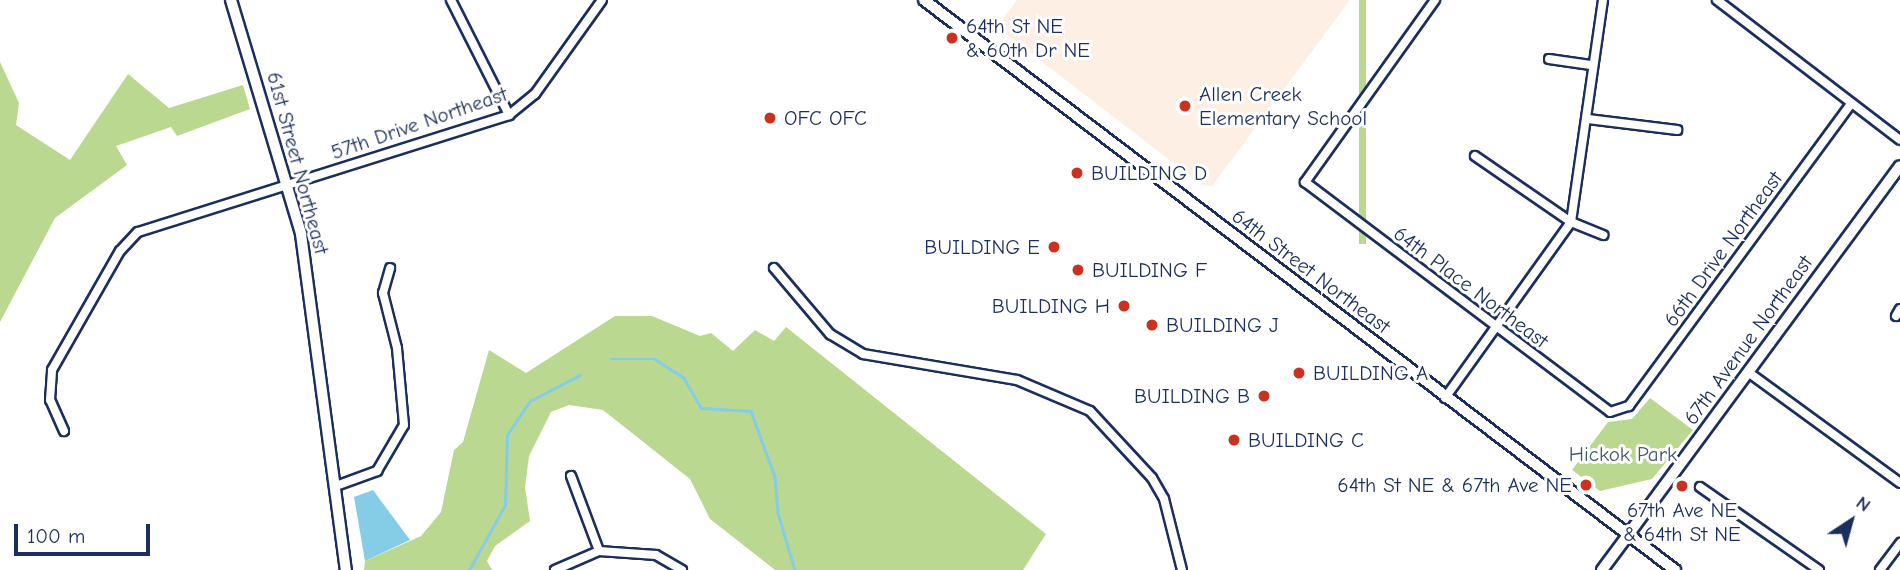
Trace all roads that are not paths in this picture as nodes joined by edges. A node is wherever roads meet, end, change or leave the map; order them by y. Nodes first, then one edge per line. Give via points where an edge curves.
1 (231, 0) edge
2 (451, 0) edge
3 (603, 0) edge
4 (925, 0) edge
5 (1435, 0) edge
6 (1603, 0) edge
7 (1717, 0) edge
8 (1549, 59) dead end
9 (1591, 65) junction
10 (1852, 104) junction
11 (509, 115) junction
12 (1588, 119) junction
13 (1677, 130) dead end
14 (1900, 140) edge
15 (1475, 156) dead end
16 (1900, 166) edge
17 (288, 186) junction
18 (1571, 222) junction
19 (1603, 235) dead end
20 (390, 268) dead end
21 (774, 268) dead end
22 (1497, 329) junction
23 (1748, 372) junction
24 (1445, 398) junction
25 (1621, 412) joint
26 (64, 431) dead end
27 (571, 476) dead end
28 (1900, 483) edge
29 (336, 486) junction
30 (1700, 487) dead end
31 (1628, 535) junction
32 (1900, 543) edge
33 (599, 551) junction
34 (346, 570) edge
35 (555, 570) edge
36 (682, 570) edge
37 (1182, 570) edge
38 (1602, 570) edge
39 (1675, 570) edge
40 (1819, 570) edge
41 (1880, 570) edge

1 - 17 street, 61st Street Northeast
2 - 11 street
3 - 11 street, 57th Drive Northeast via 535,94
4 - 24 main road, 64th Street Northeast
5 - 22 street, 64th Place Northeast via 1305,182
6 - 9 street
7 - 10 street
8 - 9 street
9 - 12 street
10 - 14 street
10 - 25 street, 66th Drive Northeast
11 - 17 street, 57th Drive Northeast
12 - 13 street
12 - 18 street
15 - 18 street
16 - 23 main road, 67th Avenue Northeast
17 - 26 street, 57th Drive Northeast via 138,232 57,359 50,393
17 - 29 street, 61st Street Northeast via 309,282
18 - 19 street
18 - 22 street
20 - 29 street via 383,293 397,348 404,425 377,471
21 - 37 street via 830,334 863,354 1017,380 1090,411 1152,478
22 - 24 street
22 - 25 street, 64th Place Northeast via 1610,412
23 - 28 street
23 - 31 main road, 67th Avenue Northeast
24 - 31 main road, 64th Street Northeast
27 - 33 street
29 - 34 street, 61st Street Northeast
30 - 40 street
31 - 38 street, 67th Avenue Northeast
31 - 39 main road, 64th Street Northeast
32 - 41 street
33 - 35 street
33 - 36 street via 656,555

